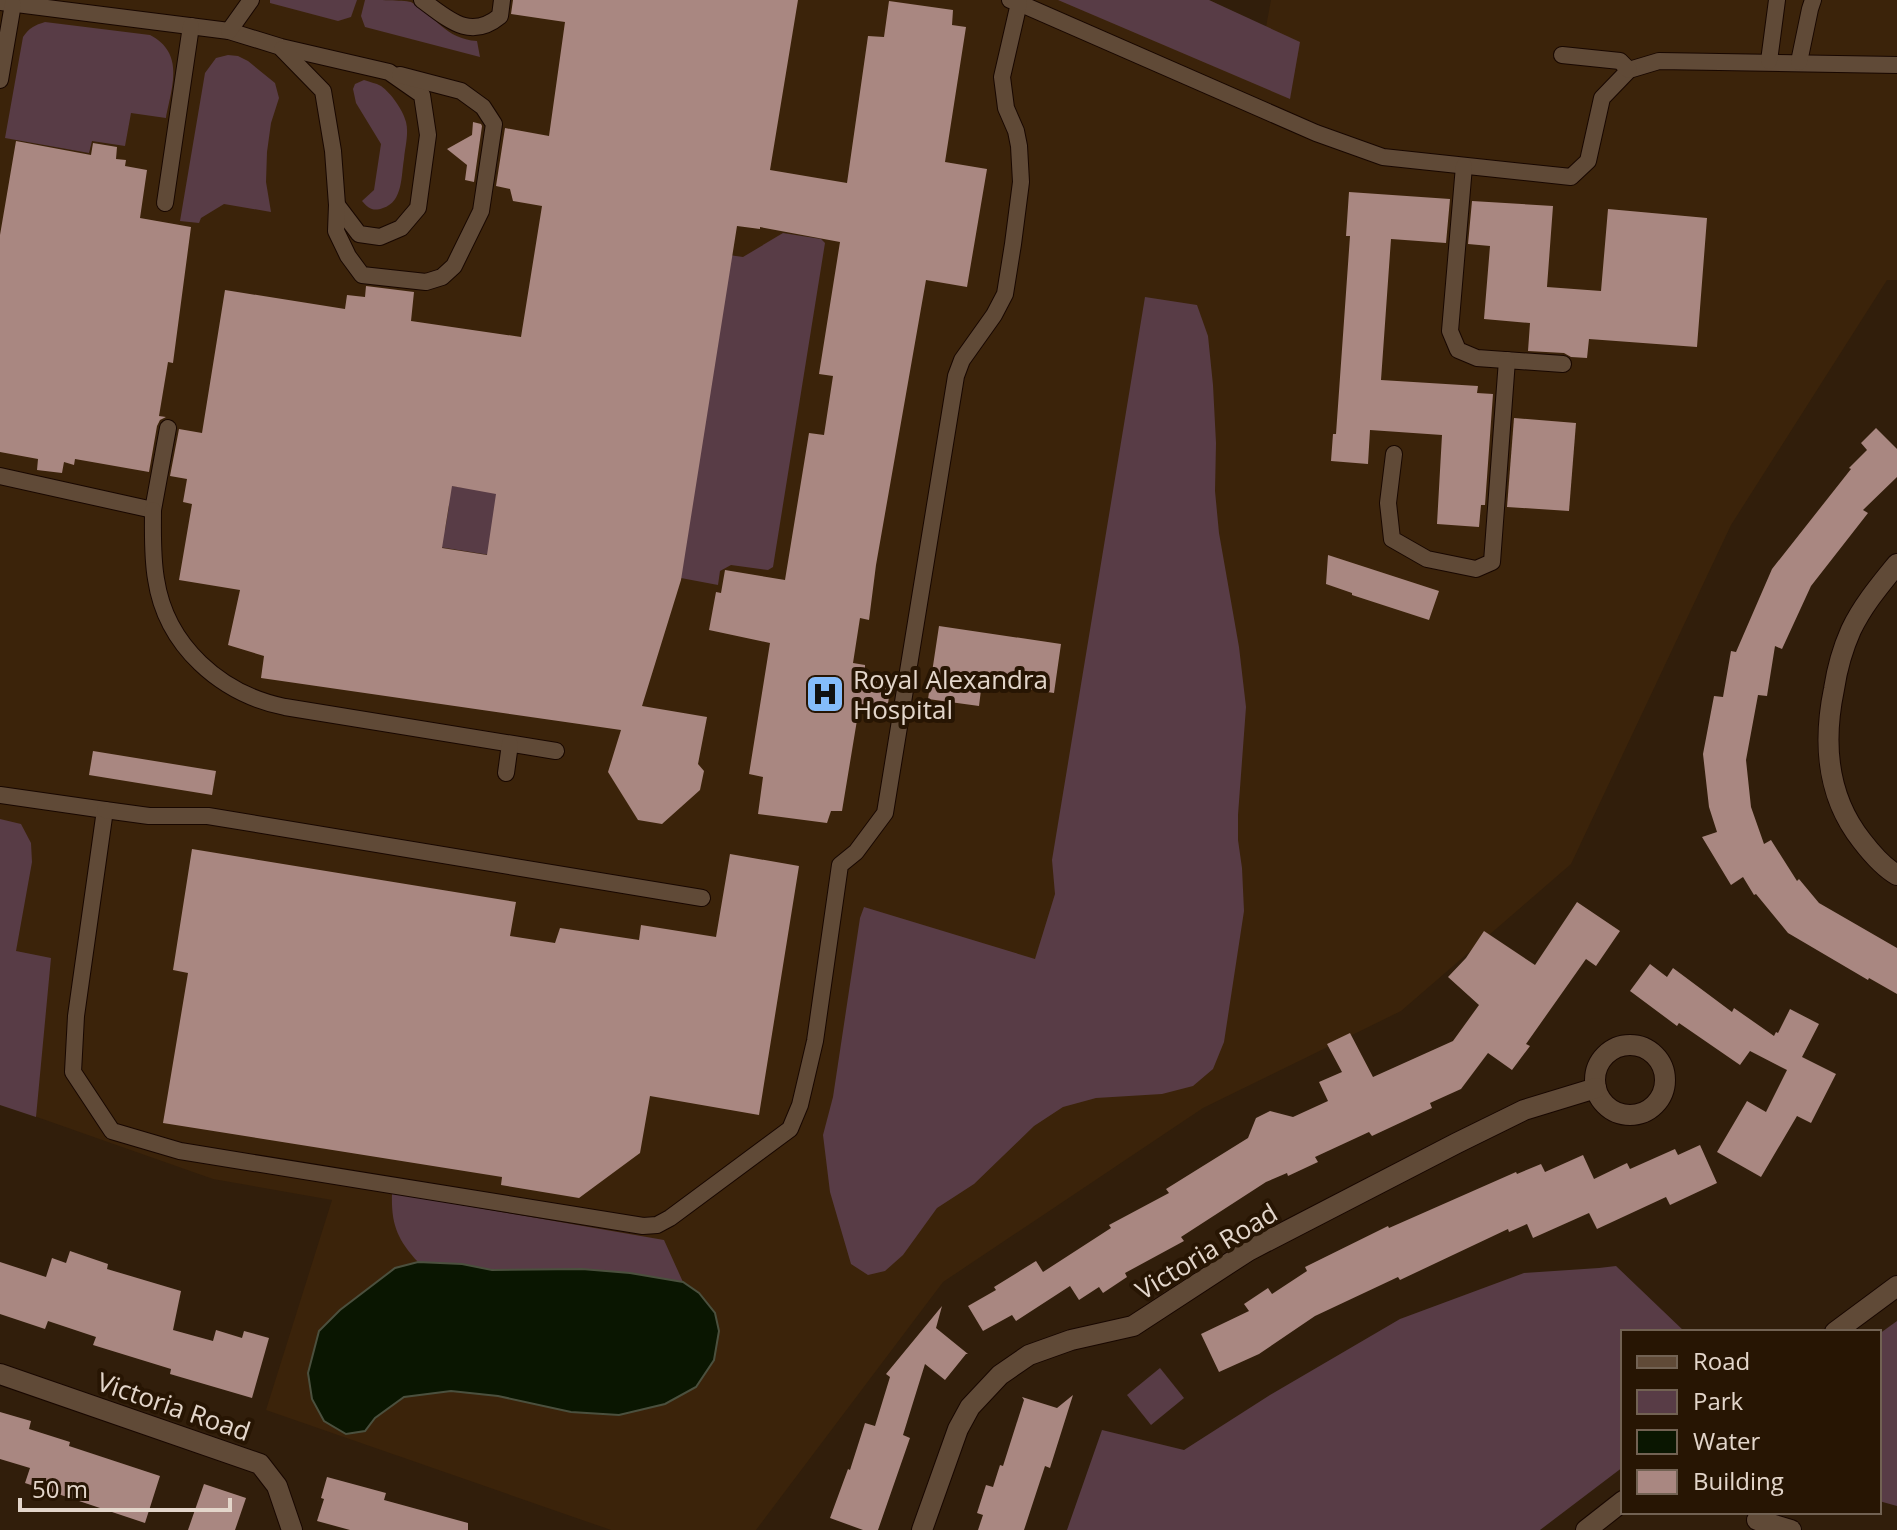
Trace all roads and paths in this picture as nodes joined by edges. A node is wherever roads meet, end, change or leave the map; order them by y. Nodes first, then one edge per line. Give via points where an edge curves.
1 (251, 0) edge
2 (422, 0) edge
3 (502, 0) edge
4 (1777, 0) edge
5 (1813, 0) edge
6 (1014, 2) edge
7 (6, 3) edge
8 (191, 26) junction
9 (229, 31) junction
10 (281, 47) junction
11 (1562, 55) dead end
12 (1769, 61) junction
13 (1799, 62) junction
14 (1897, 65) edge
15 (1629, 70) junction
16 (389, 72) junction
17 (0, 80) edge
18 (1464, 166) junction
19 (165, 203) dead end
20 (337, 205) junction
21 (1507, 360) junction
22 (1563, 364) dead end
23 (168, 428) dead end
24 (1394, 454) dead end
25 (0, 476) edge
26 (153, 510) junction
27 (1897, 564) edge
28 (510, 744) junction
29 (556, 751) dead end
30 (506, 773) dead end
31 (0, 795) edge
32 (105, 810) junction
33 (1897, 875) edge
34 (702, 898) dead end
35 (1596, 1088) dead end
36 (1897, 1286) edge
37 (1838, 1330) edge
38 (0, 1374) edge
39 (1621, 1503) edge
40 (1757, 1520) dead end
41 (292, 1530) edge
42 (922, 1530) edge
43 (1586, 1530) edge
44 (1791, 1530) edge

1 - 9 lane
2 - 3 lane via 449,20 476,28 500,16
4 - 12 lane
5 - 13 lane
6 - 18 lane via 1343,143 1383,157
6 - 32 lane via 1002,77 1019,146 1021,182 1005,294 956,376 885,813 840,865 815,1041 790,1129 670,1218 643,1226 180,1151 112,1131 73,1072
7 - 8 lane
7 - 17 lane
8 - 9 lane
8 - 19 lane
9 - 10 lane
10 - 16 lane
10 - 20 lane via 323,91
11 - 15 lane via 1620,61
12 - 13 lane
12 - 15 lane via 1659,61
13 - 14 lane
15 - 18 lane via 1602,98 1588,161 1571,177
16 - 20 lane via 422,95 428,135 418,208 401,228 380,237 359,234
16 - 20 lane via 461,91 483,107 494,124 481,211 454,266 426,282 362,275 336,231
18 - 21 lane via 1450,331 1458,350 1477,358
21 - 22 lane
21 - 24 lane via 1492,562 1476,569 1427,559 1392,539 1388,503
23 - 26 lane
25 - 26 lane
26 - 28 lane via 156,581 166,612 179,638 218,679 264,703
27 - 33 street via 1851,631 1828,715 1828,757 1849,825
28 - 29 lane
28 - 30 lane
31 - 32 lane
32 - 34 lane via 208,816
35 - 42 street, Victoria Road via 1524,1110 1443,1150 1248,1251 1133,1326 1029,1355 1000,1375 970,1407
36 - 37 street
38 - 41 street, Victoria Road via 260,1464 277,1486
39 - 43 street
40 - 44 street

